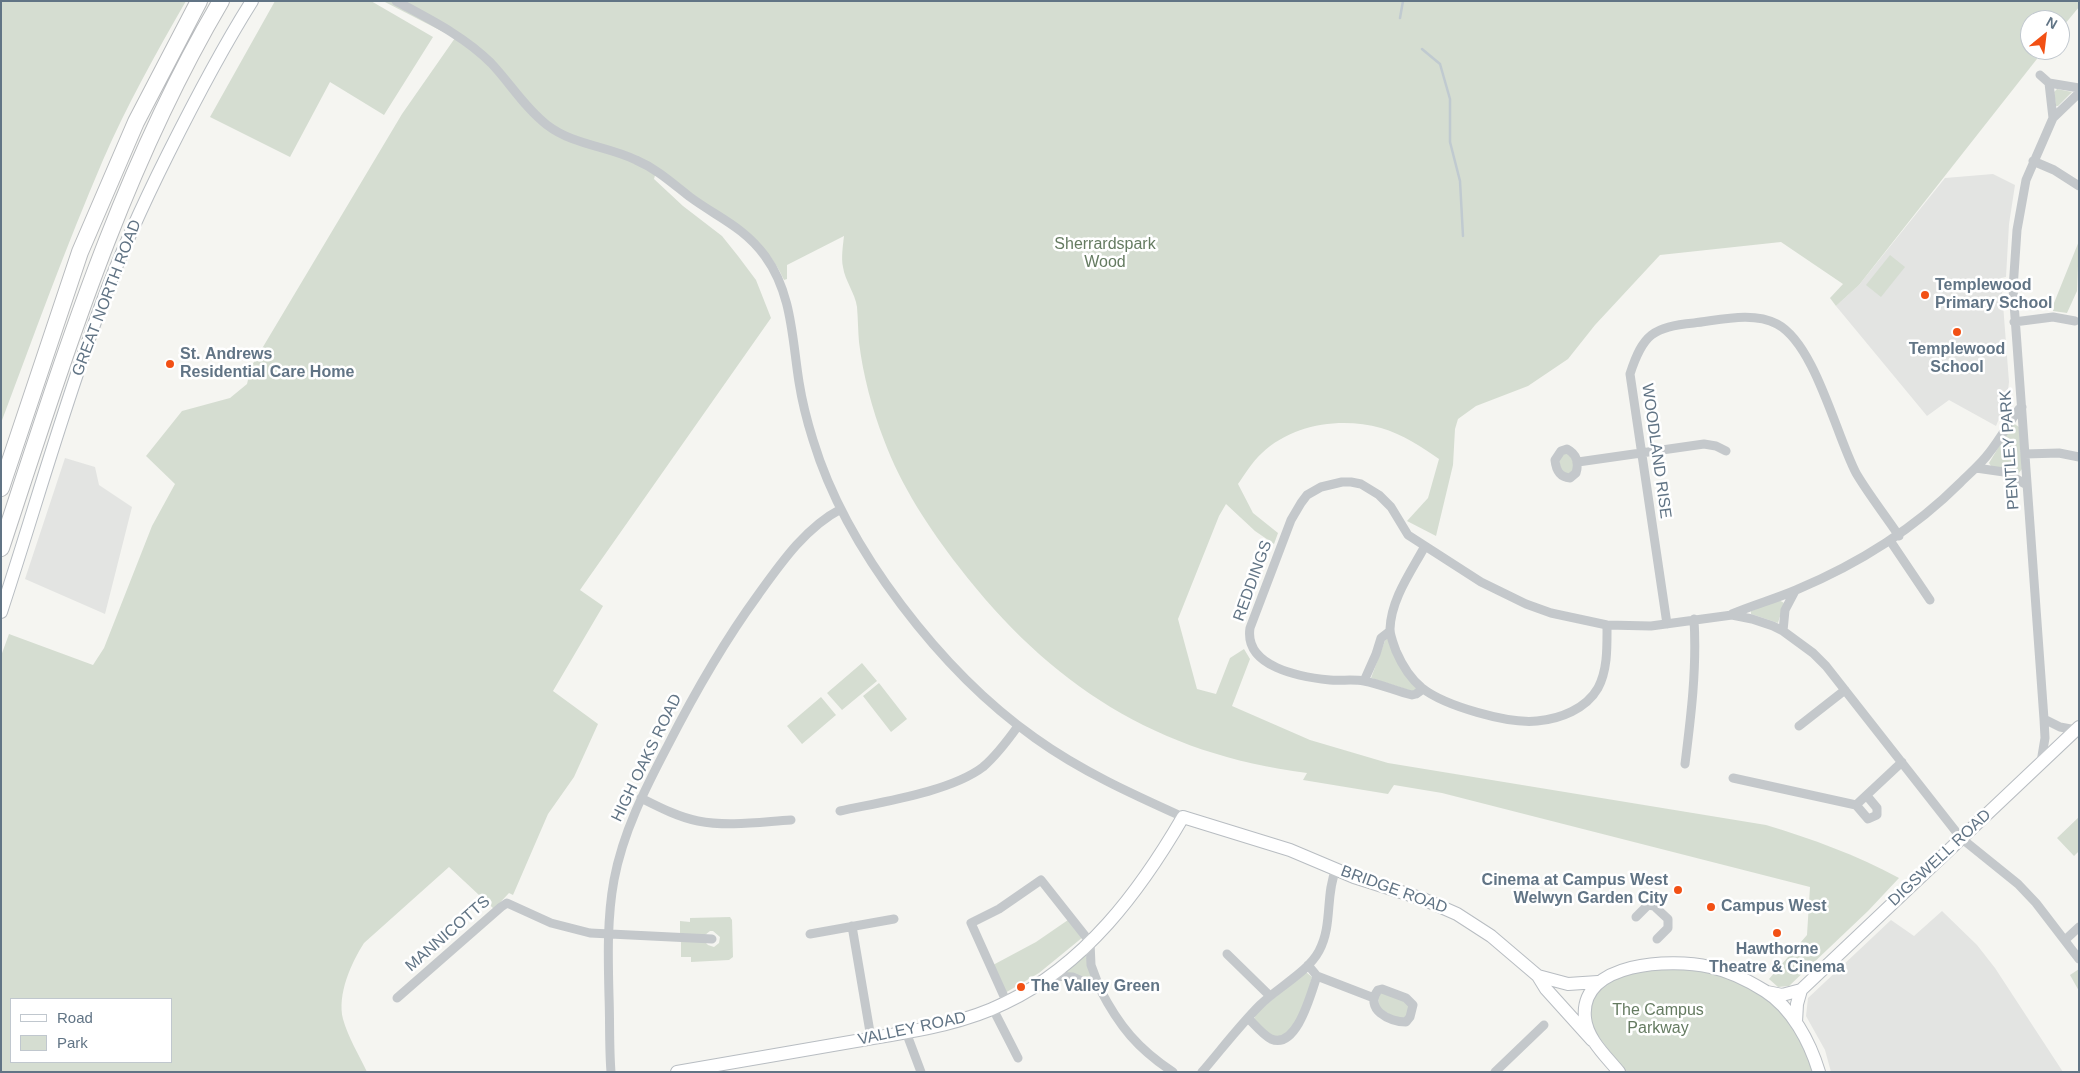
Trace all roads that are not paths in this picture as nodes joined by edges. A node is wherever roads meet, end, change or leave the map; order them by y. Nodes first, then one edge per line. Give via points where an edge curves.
1 (199, 1) edge
2 (221, 1) edge
3 (252, 1) edge
4 (396, 1) edge
5 (2040, 75) dead end
6 (2049, 83) junction
7 (2079, 88) edge
8 (2079, 92) edge
9 (2053, 118) junction
10 (2033, 161) junction
11 (2079, 186) edge
12 (2075, 321) dead end
13 (2014, 322) junction
14 (2022, 407) junction
15 (1726, 451) dead end
16 (1641, 454) junction
17 (2025, 454) junction
18 (2079, 457) edge
19 (1578, 462) dead end
20 (1976, 468) junction
21 (3, 482) edge
22 (2027, 485) junction
23 (842, 509) junction
24 (1899, 536) junction
25 (1891, 542) junction
26 (1425, 546) junction
27 (1, 548) edge
28 (1795, 591) junction
29 (1930, 600) dead end
30 (1, 612) edge
31 (1732, 614) junction
32 (1694, 619) junction
33 (1667, 624) junction
34 (1608, 625) junction
35 (1390, 631) junction
36 (1783, 631) junction
37 (1364, 681) junction
38 (1423, 688) junction
39 (1845, 690) junction
40 (2044, 719) junction
41 (1018, 726) junction
42 (1799, 726) dead end
43 (2077, 728) edge
44 (1902, 762) junction
45 (2041, 762) junction
46 (1685, 764) dead end
47 (1733, 778) dead end
48 (1867, 796) junction
49 (641, 798) junction
50 (1856, 805) junction
51 (840, 811) dead end
52 (1183, 817) junction
53 (790, 820) dead end
54 (1961, 838) junction
55 (1336, 869) junction
56 (1636, 917) dead end
57 (894, 919) dead end
58 (852, 926) junction
59 (2079, 927) edge
60 (810, 934) dead end
61 (608, 935) junction
62 (712, 939) dead end
63 (1657, 939) dead end
64 (2065, 940) junction
65 (1090, 942) junction
66 (1227, 954) dead end
67 (2079, 959) edge
68 (1308, 965) junction
69 (1050, 976) junction
70 (1317, 976) junction
71 (1538, 976) junction
72 (1598, 982) junction
73 (1100, 989) junction
74 (1801, 990) junction
75 (1767, 992) junction
76 (1270, 996) junction
77 (397, 998) dead end
78 (1374, 998) junction
79 (1007, 1003) junction
80 (993, 1009) junction
81 (1248, 1018) junction
82 (1796, 1022) junction
83 (1544, 1025) dead end
84 (906, 1032) junction
85 (871, 1038) junction
86 (1592, 1040) junction
87 (1018, 1058) dead end
88 (610, 1072) edge
89 (677, 1072) edge
90 (921, 1072) edge
91 (1173, 1072) edge
92 (1202, 1072) edge
93 (1495, 1072) edge
94 (1619, 1072) edge
95 (1819, 1072) edge

1 - 21 highway via 136,122 80,252
2 - 27 highway via 160,115 117,211 66,350
3 - 30 main road, GREAT NORTH ROAD via 191,107 146,198 110,283 63,415
4 - 23 street via 468,42 547,126 574,140 602,147 662,174 754,242 777,277 790,316 805,416 824,472
5 - 6 street
6 - 7 street
6 - 9 street
8 - 9 street, PENTLEY PARK
9 - 10 street, PENTLEY PARK
10 - 11 street
10 - 13 street, PENTLEY PARK via 2026,180 2017,230
12 - 13 street via 2053,317
13 - 14 street, PENTLEY PARK
14 - 17 street, PENTLEY PARK
14 - 20 street
15 - 16 street via 1704,444
16 - 19 street
16 - 24 street, WOODLAND RISE via 1630,374 1638,354 1652,334 1673,325 1745,317 1768,320 1796,339 1819,382 1856,473
16 - 33 street, WOODLAND RISE
17 - 18 street via 2059,453
17 - 22 street, PENTLEY PARK
20 - 22 street via 2004,472
20 - 24 street via 1937,506
22 - 40 street, PENTLEY PARK
23 - 41 street via 868,556 902,605 961,674
23 - 49 street, HIGH OAKS ROAD via 819,524 792,550 737,624 688,706
24 - 25 street
25 - 28 street
25 - 29 street
26 - 34 street, REDDINGS via 1481,582 1526,604 1551,613
26 - 35 street via 1400,591
26 - 37 street, REDDINGS via 1408,535 1379,494 1351,482 1328,484 1316,490 1301,503 1291,520 1250,628 1252,649 1266,662 1294,673 1329,680
28 - 31 street
28 - 36 street via 1785,610
31 - 32 street, REDDINGS
31 - 36 street
32 - 33 street, REDDINGS
32 - 46 street via 1695,685
33 - 34 street, REDDINGS
34 - 38 street via 1606,663 1599,687 1572,713 1537,721 1508,719 1460,707
35 - 37 street via 1381,638
35 - 38 street via 1402,662
36 - 39 street via 1813,653
37 - 38 street, REDDINGS via 1412,695
39 - 42 street
39 - 44 street
40 - 43 street via 2060,727
40 - 45 street, PENTLEY PARK
41 - 51 street via 992,759 968,775 934,789
41 - 52 street via 1114,786
43 - 45 main road, DIGSWELL ROAD
44 - 48 street
44 - 54 street
45 - 54 main road, DIGSWELL ROAD
47 - 50 street
48 - 50 street
48 - 50 street via 1877,808 1874,818 1865,817
49 - 53 street via 686,818 709,822
49 - 61 street, HIGH OAKS ROAD via 615,878
52 - 55 main road, BRIDGE ROAD via 1290,850
52 - 65 main road, VALLEY ROAD via 1139,887
54 - 64 street via 2018,884
54 - 74 main road, DIGSWELL ROAD
55 - 68 street via 1322,945
55 - 71 main road, BRIDGE ROAD via 1424,899 1457,914 1491,936
56 - 63 street via 1648,906 1654,906 1668,919 1668,928
57 - 58 street
58 - 60 street
58 - 85 street
59 - 64 street
61 - 62 street
61 - 77 street, MANNICOTTS via 552,923 507,903
61 - 88 street, HIGH OAKS ROAD
64 - 67 street
65 - 69 main road, VALLEY ROAD
65 - 73 street via 1091,965
65 - 79 street via 1041,880 971,924
66 - 76 street
68 - 70 street
68 - 76 street
69 - 73 street via 1073,977
69 - 79 main road, VALLEY ROAD
70 - 78 street
70 - 81 street via 1300,1020 1284,1040 1267,1036
71 - 72 main road via 1568,984
71 - 86 main road, BRIDGE ROAD
72 - 75 main road via 1633,968 1684,963 1729,972
72 - 86 main road via 1585,1008
73 - 91 street via 1135,1043
74 - 75 main road via 1782,995
74 - 82 main road
75 - 82 main road
76 - 81 street
78 - 78 street via 1382,989 1406,998 1413,1005 1410,1017 1403,1022 1380,1014
79 - 80 main road, VALLEY ROAD
80 - 84 main road, VALLEY ROAD via 958,1021
80 - 87 street
81 - 92 street
82 - 95 main road
83 - 93 street
84 - 85 main road, VALLEY ROAD
84 - 90 street
85 - 89 main road, VALLEY ROAD
86 - 94 main road, BRIDGE ROAD

